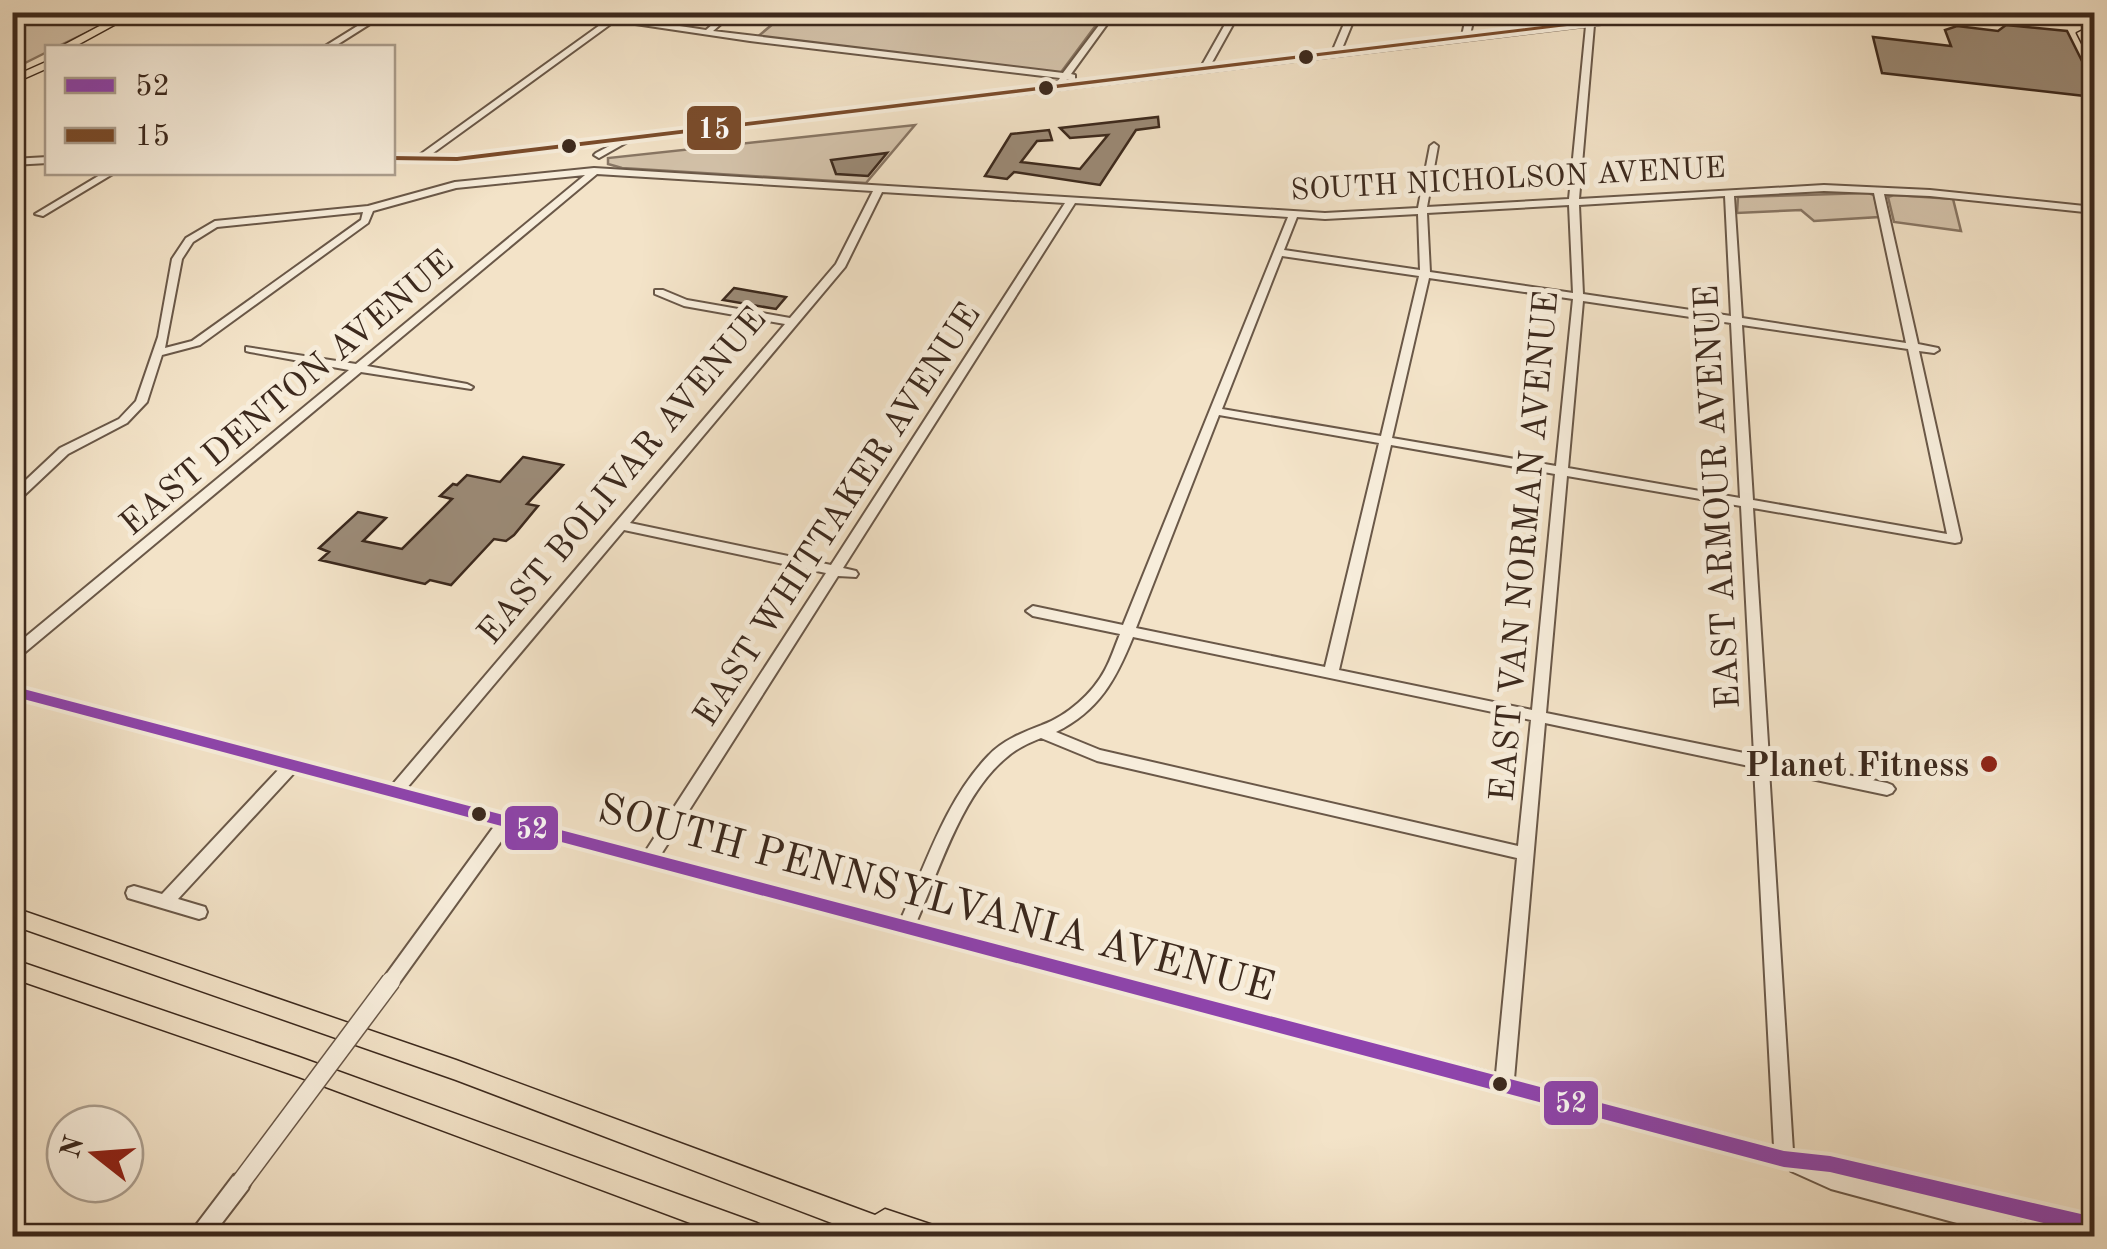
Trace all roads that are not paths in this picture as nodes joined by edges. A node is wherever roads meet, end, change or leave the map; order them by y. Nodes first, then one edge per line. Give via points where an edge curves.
1 (134, 12) edge
2 (150, 12) edge
3 (386, 12) edge
4 (570, 12) edge
5 (732, 12) edge
6 (1113, 12) edge
7 (1236, 12) edge
8 (1353, 12) edge
9 (1471, 12) edge
10 (1619, 12) edge
11 (1683, 12) edge
12 (2078, 12) edge
13 (618, 15) edge
14 (1590, 18) edge
15 (718, 34) junction
16 (1466, 35) junction
17 (2090, 36) edge
18 (70, 45) edge
19 (86, 45) edge
20 (331, 45) edge
21 (1338, 50) junction
22 (45, 56) edge
23 (2094, 56) edge
24 (45, 65) edge
25 (1207, 65) junction
26 (12, 73) edge
27 (12, 81) edge
28 (1060, 83) junction
29 (636, 136) junction
30 (598, 141) junction
31 (1434, 146) dead end
32 (599, 154) junction
33 (395, 158) edge
34 (419, 159) junction
35 (45, 160) edge
36 (12, 162) edge
37 (594, 171) junction
38 (107, 175) edge
39 (879, 189) junction
40 (1878, 189) junction
41 (1729, 192) junction
42 (1072, 200) junction
43 (1574, 201) junction
44 (369, 209) junction
45 (2094, 210) edge
46 (1423, 212) junction
47 (40, 214) dead end
48 (1292, 216) junction
49 (1278, 252) junction
50 (1426, 274) junction
51 (659, 292) dead end
52 (1578, 297) junction
53 (1736, 320) junction
54 (793, 322) junction
55 (1914, 347) junction
56 (250, 348) dead end
57 (1934, 350) dead end
58 (158, 352) junction
59 (360, 366) junction
60 (467, 388) dead end
61 (1215, 411) junction
62 (1386, 440) junction
63 (1562, 471) junction
64 (12, 500) edge
65 (1746, 504) junction
66 (621, 525) junction
67 (835, 570) junction
68 (851, 574) dead end
69 (1034, 610) dead end
70 (1128, 630) junction
71 (12, 656) edge
72 (1331, 672) junction
73 (12, 691) edge
74 (1538, 716) junction
75 (1040, 732) junction
76 (1762, 763) junction
77 (292, 765) junction
78 (1887, 789) dead end
79 (395, 792) junction
80 (506, 822) junction
81 (1526, 854) junction
82 (649, 859) junction
83 (134, 893) dead end
84 (165, 902) junction
85 (199, 912) dead end
86 (12, 916) edge
87 (906, 927) junction
88 (12, 968) edge
89 (1504, 1085) junction
90 (696, 1156) junction
91 (1784, 1158) junction
92 (2094, 1226) edge
93 (200, 1236) edge
94 (753, 1236) edge
95 (896, 1236) edge
96 (930, 1236) edge
97 (2039, 1236) edge

1 - 18 main road
2 - 19 main road
3 - 20 street
4 - 13 street
5 - 15 street
6 - 28 street
7 - 25 street
8 - 21 street
9 - 16 street
10 - 14 street
11 - 14 street
12 - 17 main road
13 - 15 street
13 - 34 street
14 - 16 street
14 - 43 street, EAST VAN NORMAN AVENUE
15 - 28 street
16 - 21 street
17 - 23 main road
21 - 25 street
22 - 26 main road
24 - 27 main road
25 - 28 street
28 - 29 street
29 - 30 street
29 - 32 street
30 - 32 street
30 - 34 street
31 - 46 street
32 - 37 street
33 - 34 street
35 - 36 street
37 - 39 street, SOUTH NICHOLSON AVENUE
37 - 44 street, SOUTH NICHOLSON AVENUE via 455,185
37 - 59 street, EAST DENTON AVENUE
38 - 47 street
39 - 42 street, SOUTH NICHOLSON AVENUE
39 - 54 street, EAST BOLIVAR AVENUE via 841,265
40 - 41 street, SOUTH NICHOLSON AVENUE
40 - 45 street, SOUTH NICHOLSON AVENUE
40 - 55 street
41 - 43 street, SOUTH NICHOLSON AVENUE
41 - 53 street, EAST ARMOUR AVENUE
42 - 48 street, SOUTH NICHOLSON AVENUE
42 - 67 street, EAST WHITTAKER AVENUE
43 - 46 street, SOUTH NICHOLSON AVENUE
43 - 52 street, EAST VAN NORMAN AVENUE
44 - 58 street via 365,220 196,343
44 - 58 street, SOUTH NICHOLSON AVENUE via 215,224 190,240 178,259
46 - 48 street, SOUTH NICHOLSON AVENUE
46 - 50 street
48 - 49 street
49 - 50 street
49 - 61 street
50 - 52 street
50 - 62 street
51 - 54 street via 684,304
52 - 53 street
52 - 63 street, EAST VAN NORMAN AVENUE
53 - 55 street
53 - 65 street, EAST ARMOUR AVENUE
54 - 66 street, EAST BOLIVAR AVENUE
55 - 57 street
55 - 65 street via 1955,539
56 - 59 street
58 - 64 street, SOUTH NICHOLSON AVENUE via 134,412 64,451
59 - 60 street
59 - 71 street, EAST DENTON AVENUE
61 - 62 street
61 - 70 street
62 - 63 street
62 - 72 street
63 - 65 street
63 - 74 street, EAST VAN NORMAN AVENUE
65 - 76 street, EAST ARMOUR AVENUE
66 - 67 street
66 - 79 street, EAST BOLIVAR AVENUE
67 - 68 street
67 - 82 street, EAST WHITTAKER AVENUE
69 - 70 street
70 - 72 street
70 - 75 street via 1098,693
72 - 74 street
73 - 77 street, SOUTH PENNSYLVANIA AVENUE
74 - 76 street
74 - 81 street, EAST VAN NORMAN AVENUE
75 - 81 street via 1097,754
75 - 87 street via 998,754 976,781
76 - 78 street
76 - 91 street, EAST ARMOUR AVENUE
77 - 79 street, SOUTH PENNSYLVANIA AVENUE
77 - 84 street
79 - 80 street, SOUTH PENNSYLVANIA AVENUE
80 - 82 street, SOUTH PENNSYLVANIA AVENUE
80 - 93 street, bridge
81 - 89 street, EAST VAN NORMAN AVENUE
82 - 87 street, SOUTH PENNSYLVANIA AVENUE
83 - 84 street
84 - 85 street
86 - 90 main road
87 - 89 street, SOUTH PENNSYLVANIA AVENUE
88 - 94 main road
89 - 91 street, SOUTH PENNSYLVANIA AVENUE
90 - 95 main road
90 - 96 main road
91 - 92 street, SOUTH PENNSYLVANIA AVENUE
91 - 97 street, SOUTH PENNSYLVANIA AVENUE via 1830,1180

